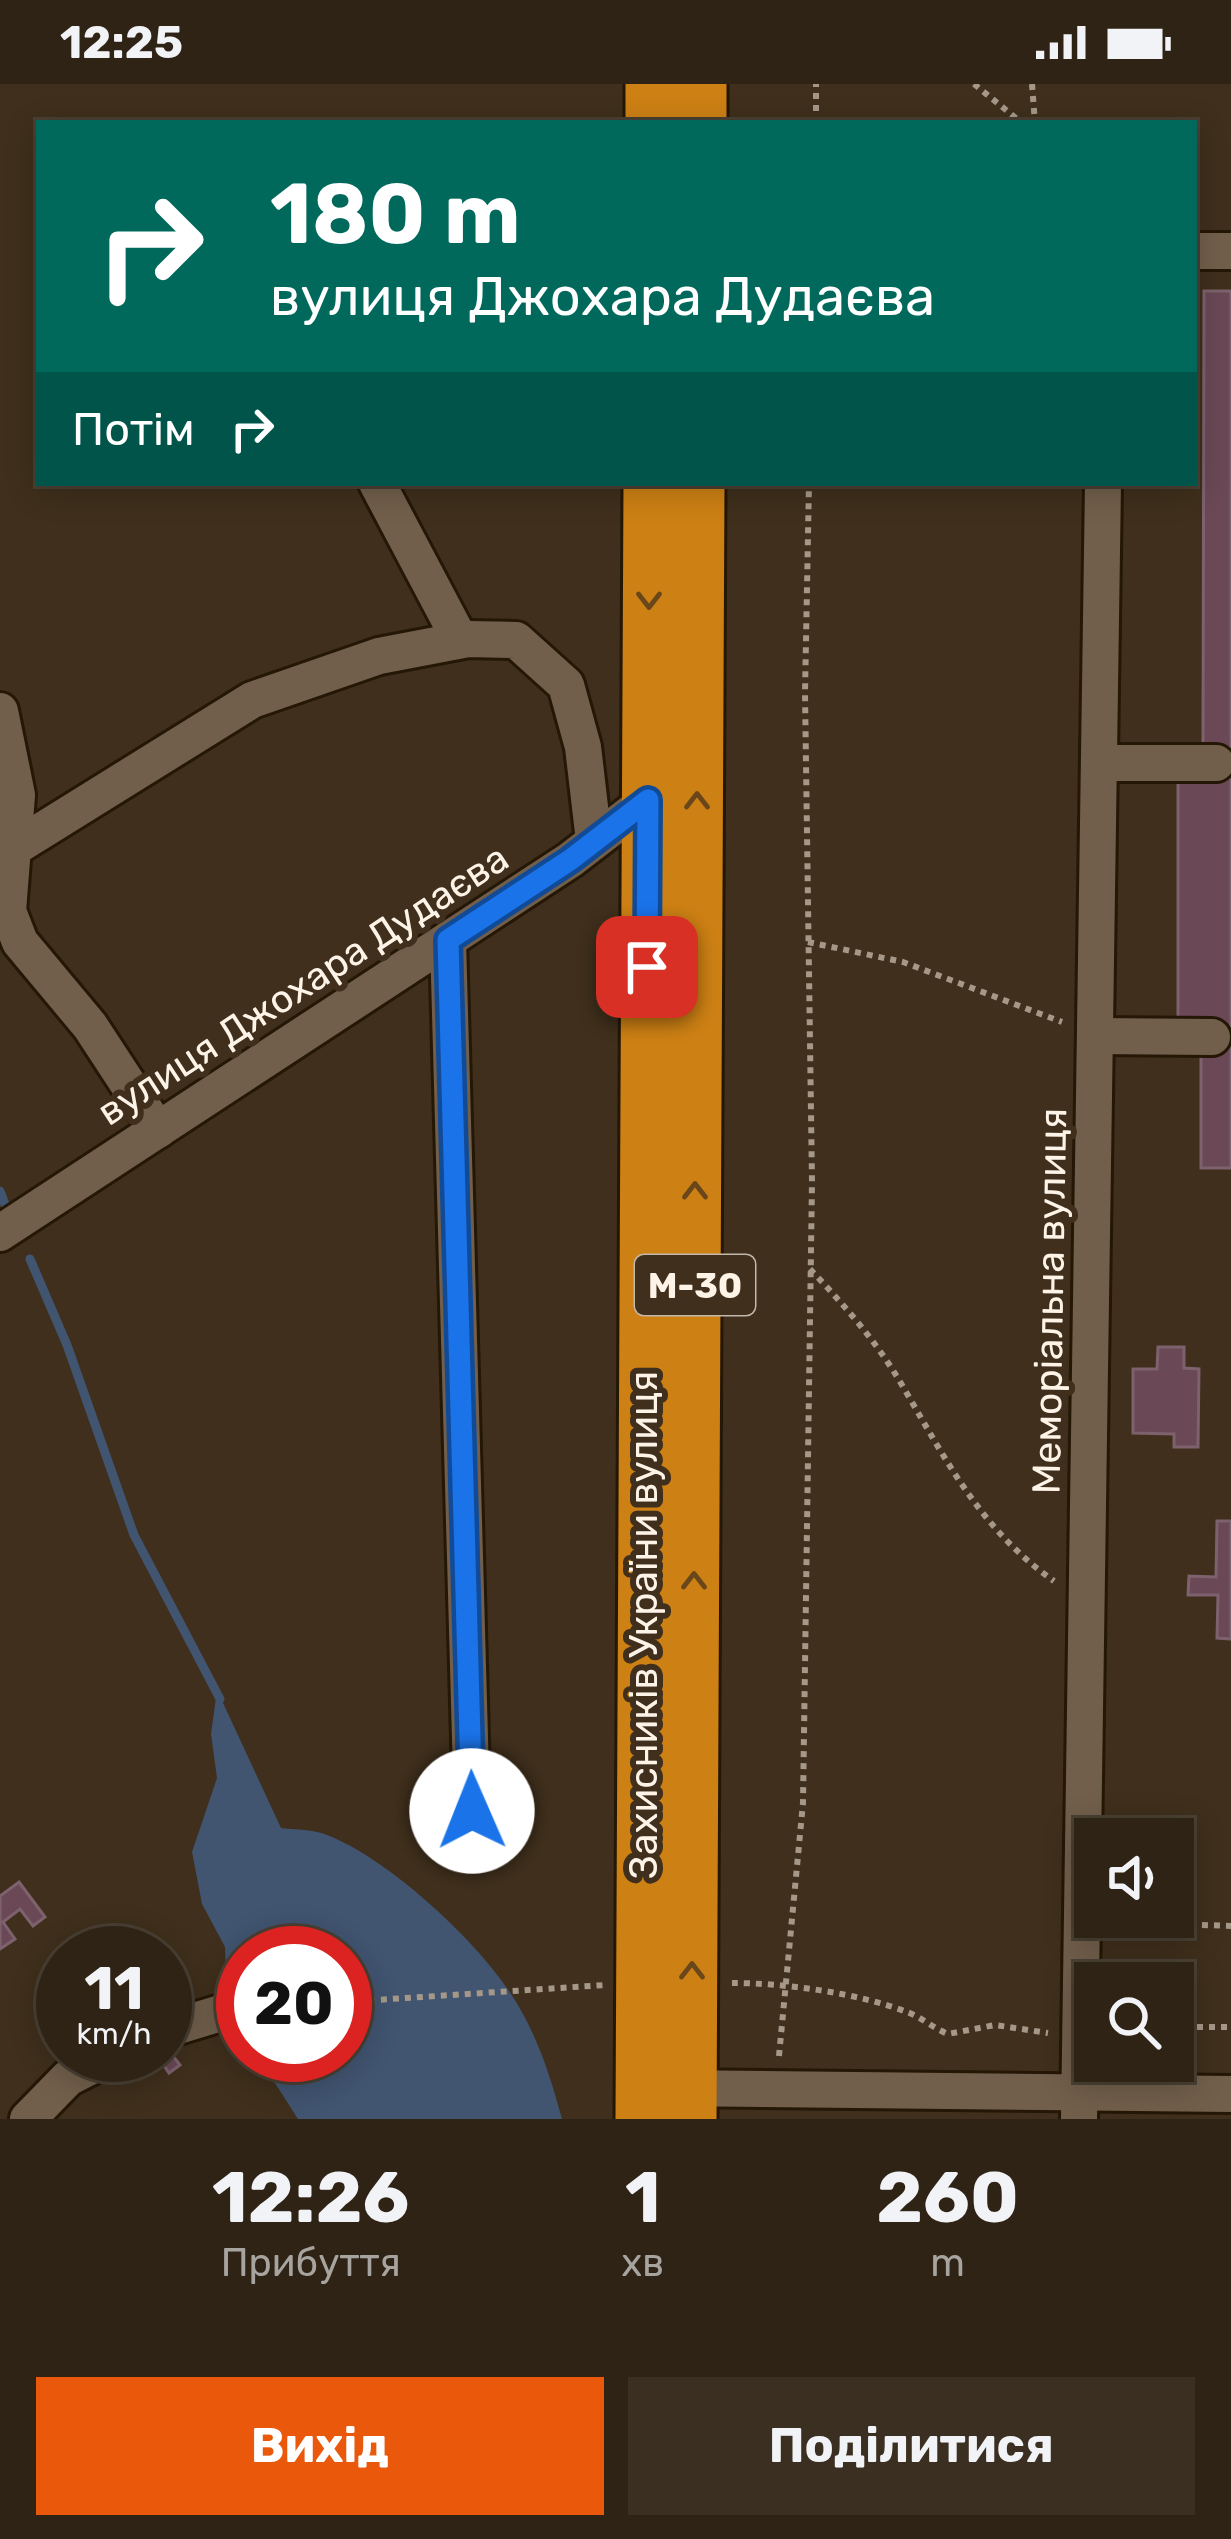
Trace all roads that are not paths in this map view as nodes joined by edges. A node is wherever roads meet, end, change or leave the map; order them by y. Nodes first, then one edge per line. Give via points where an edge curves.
1 (651, 84) edge
2 (701, 84) edge
3 (651, 120) edge
4 (701, 120) edge
5 (1197, 251) edge
6 (1231, 251) edge
7 (379, 486) edge
8 (649, 486) edge
9 (699, 486) edge
10 (1103, 486) edge
11 (460, 640) junction
12 (0, 711) edge
13 (1099, 763) junction
14 (1216, 763) dead end
15 (648, 800) junction
16 (594, 841) junction
17 (14, 848) junction
18 (448, 940) junction
19 (1095, 1036) junction
20 (1212, 1037) dead end
21 (158, 1130) junction
22 (0, 1233) edge
23 (472, 1811) dead end
24 (667, 1984) junction
25 (64, 2082) edge
26 (1231, 2094) edge
27 (666, 2103) edge
28 (1079, 2105) edge
29 (28, 2119) edge

1 - 3 highway
2 - 4 highway
5 - 6 street
7 - 11 street
8 -> 15 highway, Захисників України вулиця / М-30
24 -> 9 highway, Захисників України вулиця / М-30
10 - 13 street, Меморіальна вулиця
11 - 16 street via 516,640 566,685
11 - 17 street via 379,656 252,700
12 - 17 street via 17,795
13 - 14 street
13 - 19 street, Меморіальна вулиця
15 - 16 street, вулиця Джохара Дудаєва
15 - 24 highway, Захисників України вулиця / М-30
16 - 18 street, вулиця Джохара Дудаєва
17 - 21 street via 8,910 20,942
18 - 21 street, вулиця Джохара Дудаєва
18 - 23 street
19 - 20 street
19 - 28 street, Меморіальна вулиця
21 - 22 street, вулиця Джохара Дудаєва
24 - 27 highway, Захисників України вулиця / М-30
25 - 29 street
26 - 28 street
27 - 28 street via 776,2092

